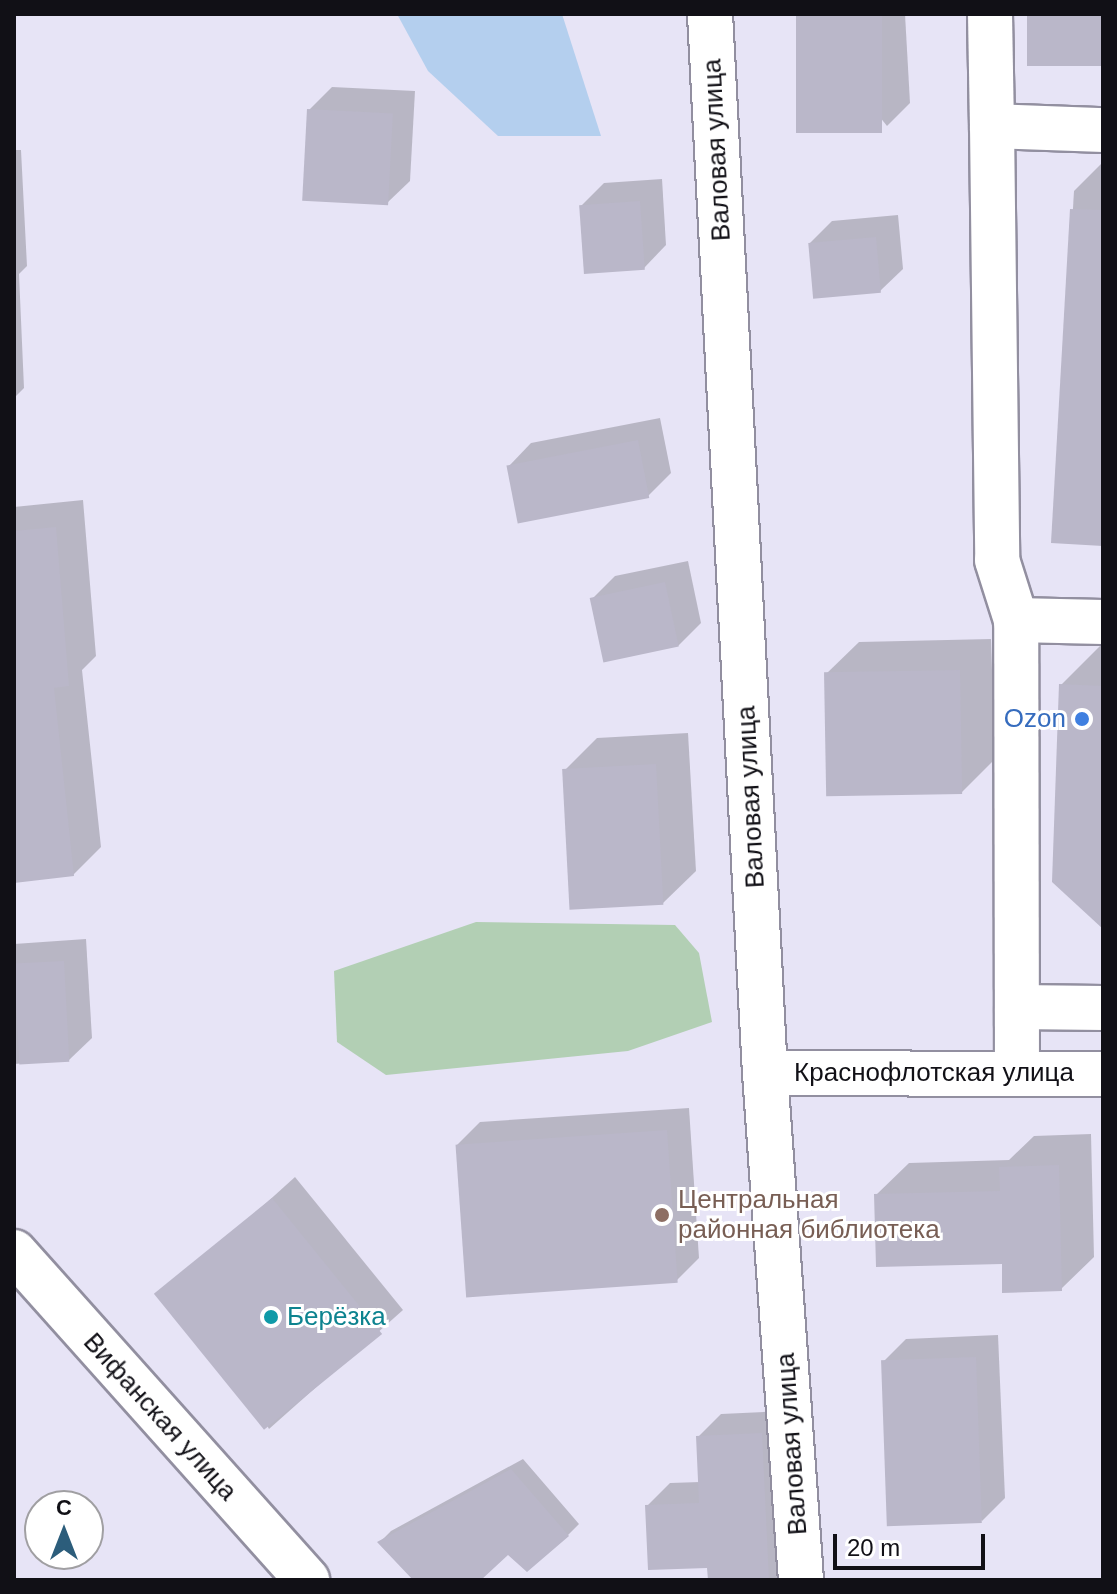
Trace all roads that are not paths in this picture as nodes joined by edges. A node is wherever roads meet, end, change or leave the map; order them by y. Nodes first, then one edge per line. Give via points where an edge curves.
1 (710, 14) edge
2 (990, 14) edge
3 (992, 126) junction
4 (1103, 130) edge
5 (1016, 620) junction
6 (1103, 622) edge
7 (1017, 1007) junction
8 (1103, 1008) edge
9 (765, 1073) junction
10 (1017, 1073) junction
11 (1103, 1074) edge
12 (14, 1252) edge
13 (307, 1580) edge
14 (801, 1580) edge

1 - 9 main road, Валовая улица
2 - 3 main road
3 - 4 main road
3 - 5 main road via 997,560
5 - 6 main road
5 - 7 main road
7 - 8 main road
7 - 10 main road
9 - 10 main road, Краснофлотская улица
9 - 14 main road, Валовая улица
10 - 11 main road, Краснофлотская улица
12 - 13 main road, Вифанская улица

